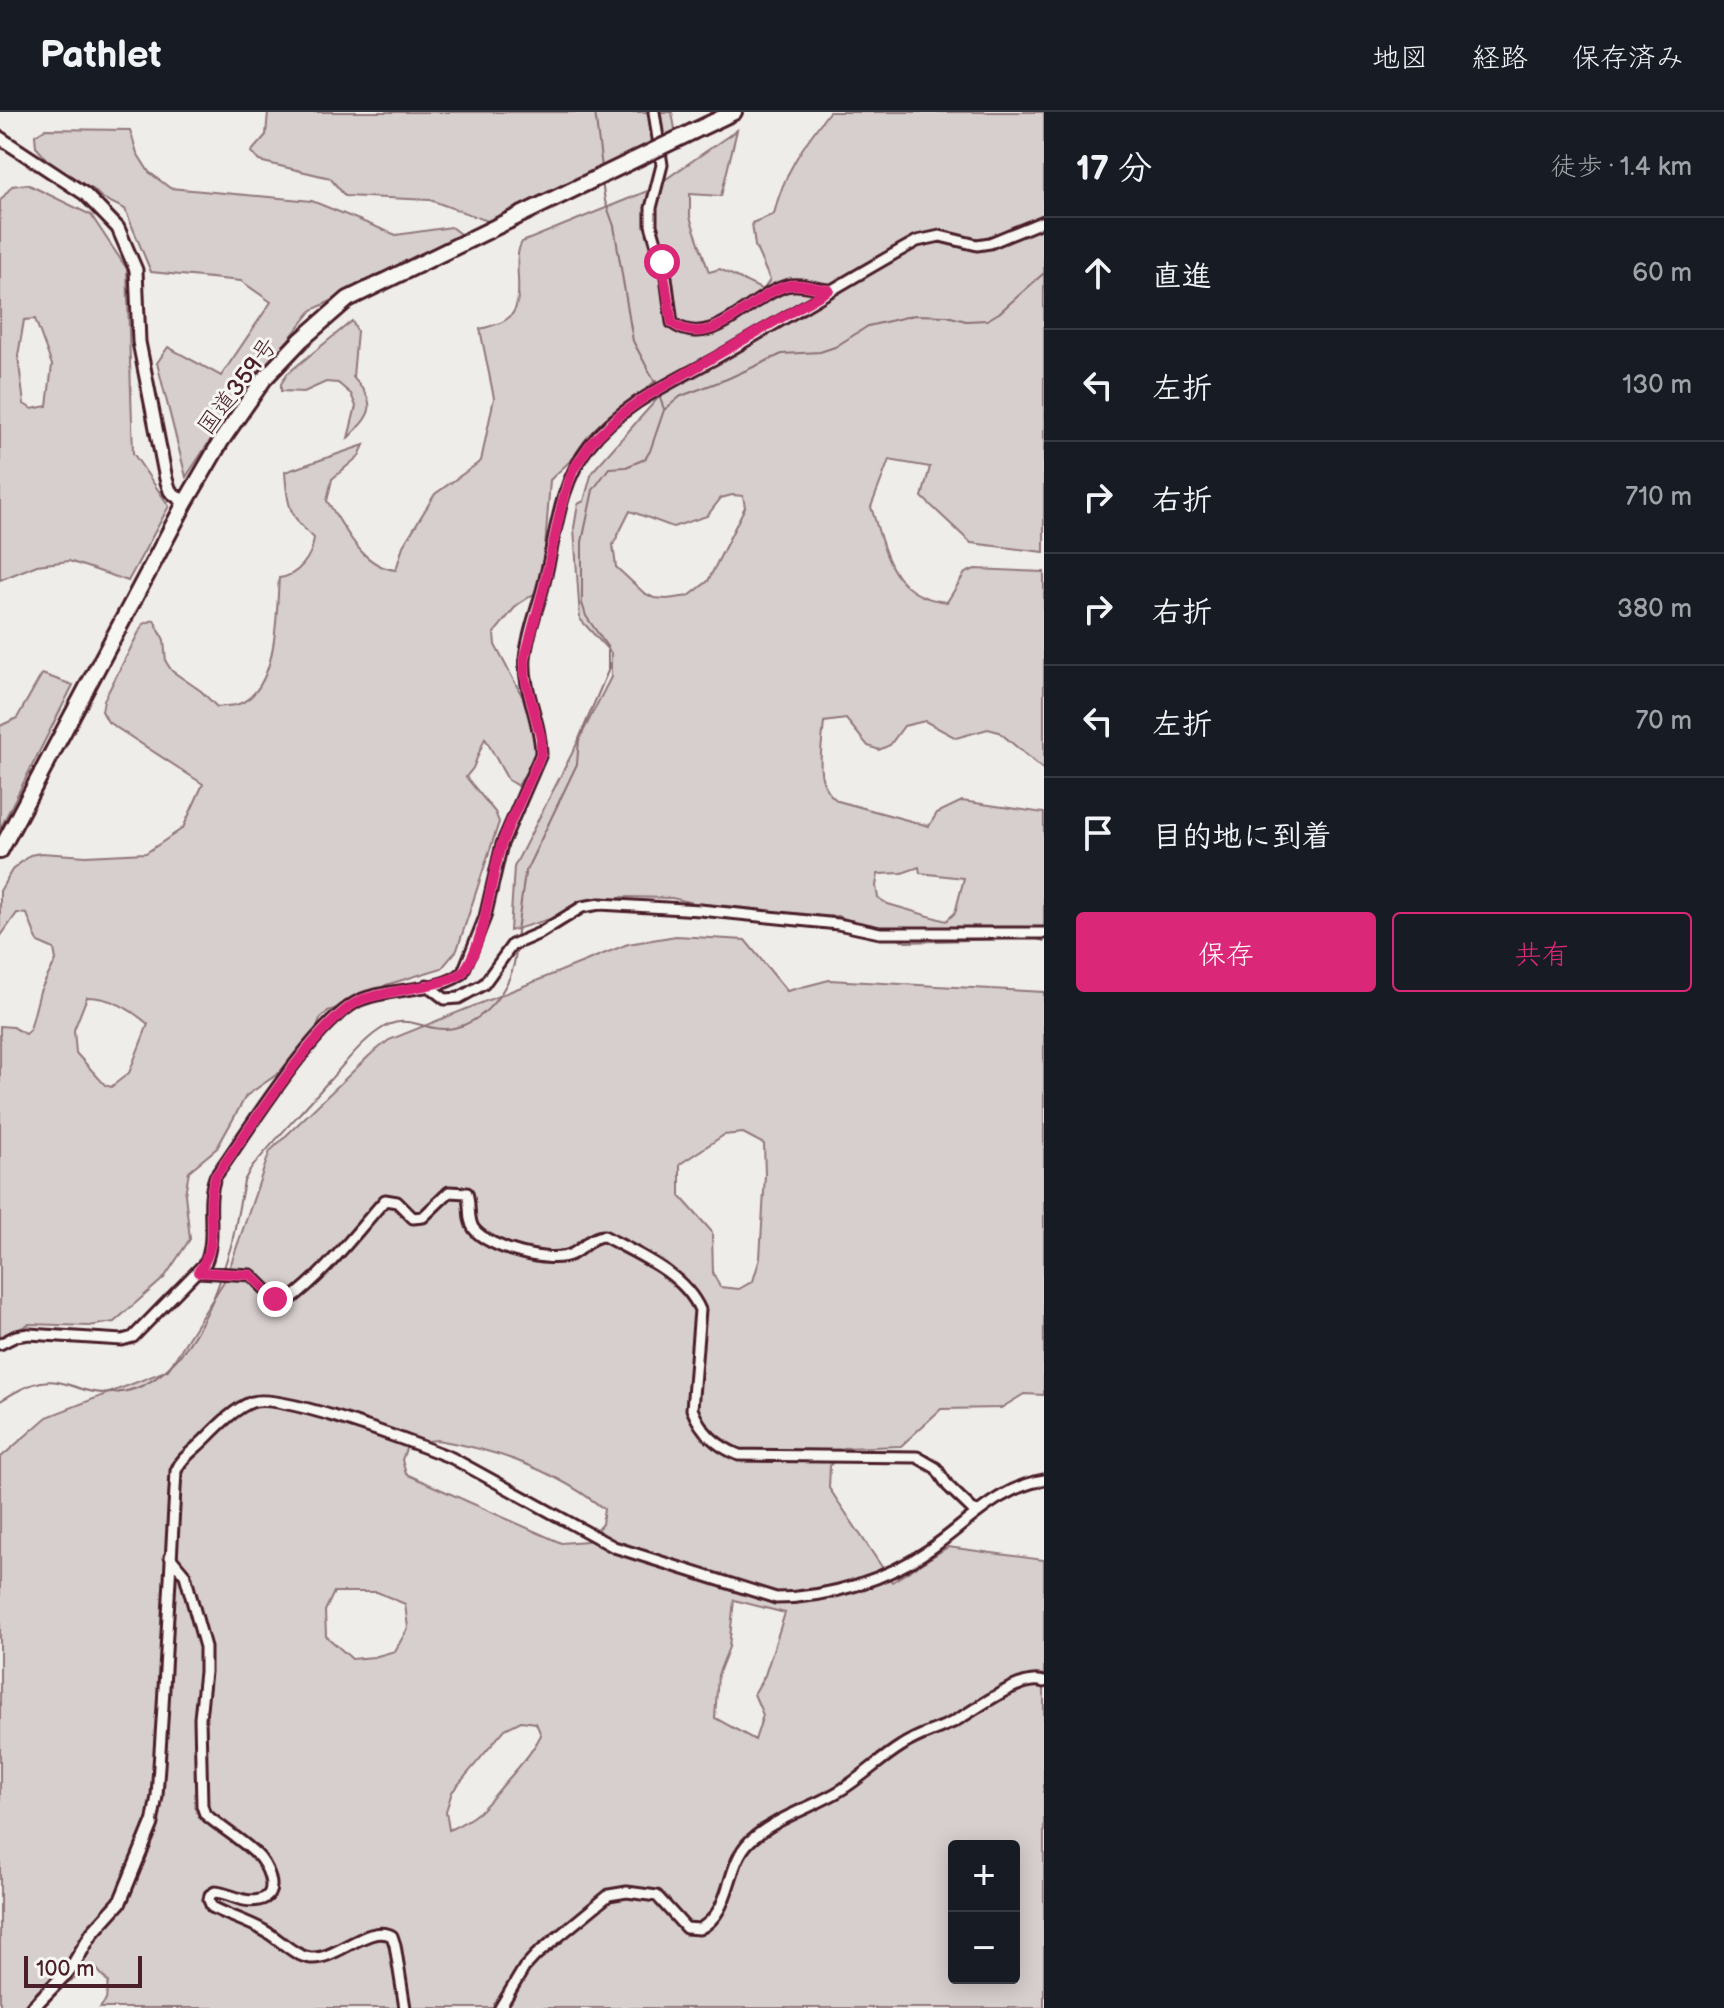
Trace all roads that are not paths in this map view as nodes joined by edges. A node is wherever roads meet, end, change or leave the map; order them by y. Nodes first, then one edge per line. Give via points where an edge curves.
1 (654, 112) edge
2 (734, 112) edge
3 (0, 138) edge
4 (1044, 221) edge
5 (829, 290) junction
6 (185, 503) junction
7 (0, 851) edge
8 (1044, 933) edge
9 (427, 985) junction
10 (198, 1272) junction
11 (0, 1344) edge
12 (1044, 1480) edge
13 (976, 1513) junction
14 (170, 1557) junction
15 (1044, 1682) edge
16 (152, 1824) joint
17 (32, 2008) edge
18 (405, 2008) edge
19 (500, 2008) edge

1 - 5 street via 662,165 651,225 672,323 684,330 719,326 787,285
2 - 6 highway, 国道359号, bridge via 348,299 264,379
3 - 6 street via 85,194 118,228 136,270 139,342 166,479 170,491
4 - 5 street via 990,243 940,236 917,241
5 - 9 street via 647,396 620,415 576,464 525,657 541,754 502,844 469,962 458,978
6 - 7 highway, 国道359号
8 - 9 street via 880,933 838,924 600,904 582,907 512,945 484,984 459,998 445,999
9 - 10 street via 359,1001 317,1037 215,1177 210,1193 212,1247
10 - 11 street via 133,1337 29,1334
10 - 13 street via 251,1275 275,1299 287,1302 339,1256 385,1200 397,1202 413,1218 423,1217 449,1192 467,1193 471,1224 486,1240 548,1258 571,1255 604,1236 686,1287 700,1310 692,1409 706,1434 727,1450 739,1455 917,1457 936,1468
12 - 13 street via 1004,1493
13 - 14 street via 928,1551 887,1573 822,1594 776,1598 614,1547 425,1447 263,1400 245,1406 179,1463
14 - 16 street
14 - 18 street via 185,1575 205,1647 202,1806 260,1858 271,1882 267,1897 260,1900 215,1892 209,1900 212,1907 265,1930 308,1958 387,1933 395,1945
15 - 19 street via 1031,1680 920,1734 842,1790 768,1827 741,1852 726,1896 699,1929 686,1928 657,1896 609,1895 536,1955
16 - 17 street via 120,1902 92,1933 72,1967

